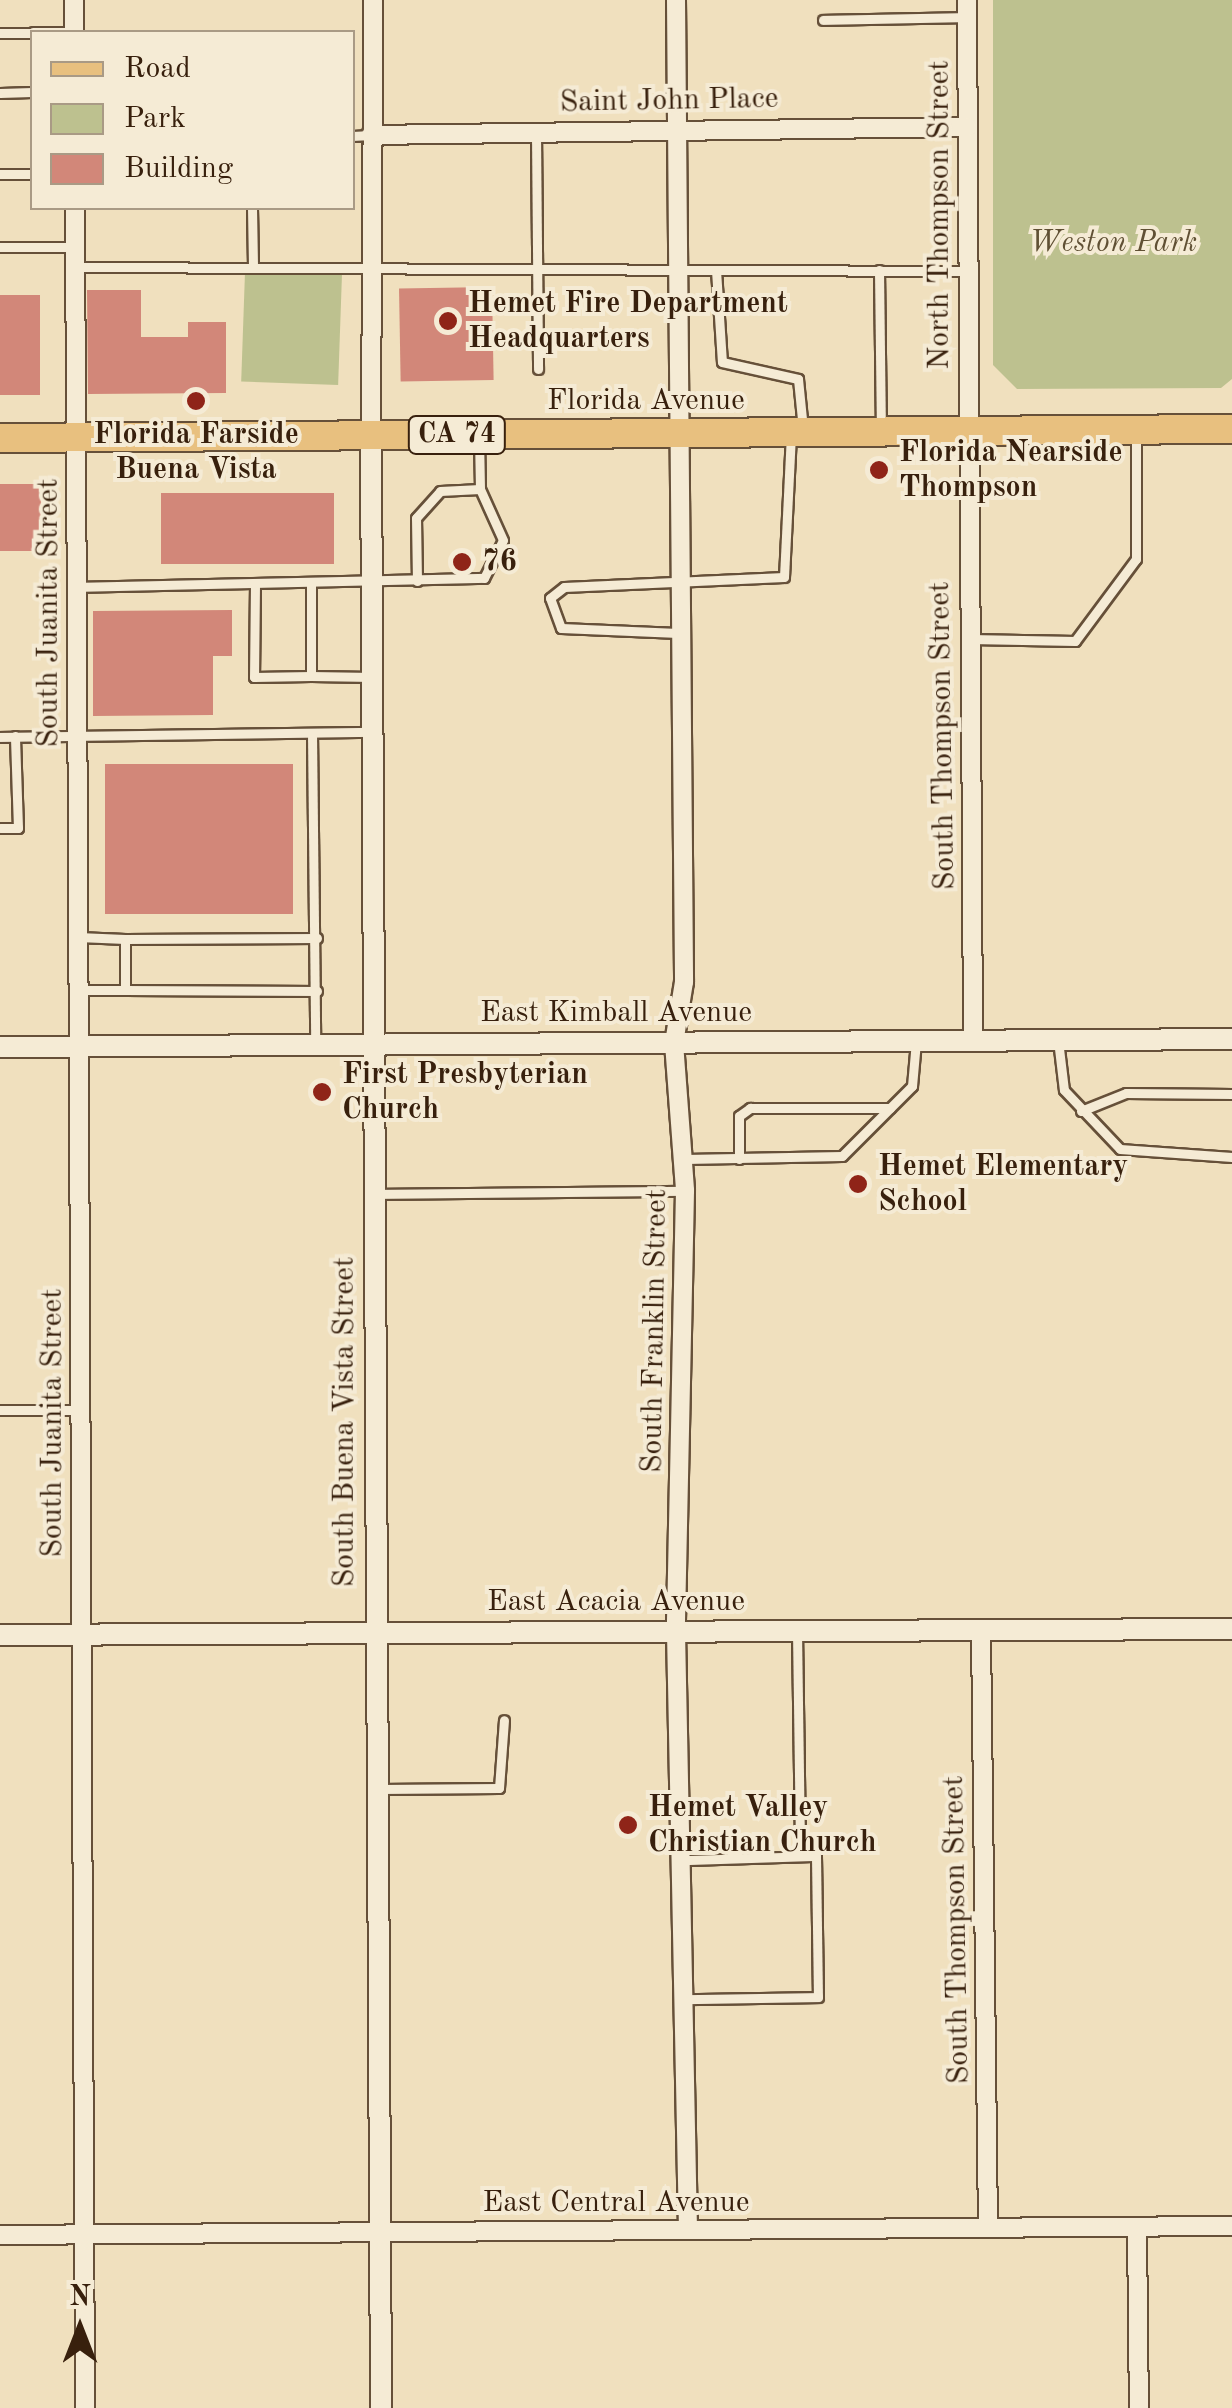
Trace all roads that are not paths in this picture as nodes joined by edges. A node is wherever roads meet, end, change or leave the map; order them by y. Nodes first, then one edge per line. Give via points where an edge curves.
1 (74, 0) edge
2 (374, 0) edge
3 (676, 0) edge
4 (967, 8) edge
5 (824, 20) dead end
6 (74, 30) edge
7 (30, 32) edge
8 (0, 33) edge
9 (30, 92) edge
10 (0, 93) edge
11 (674, 127) junction
12 (967, 127) junction
13 (536, 130) junction
14 (362, 136) edge
15 (0, 174) edge
16 (30, 174) edge
17 (75, 210) edge
18 (252, 210) edge
19 (0, 247) edge
20 (75, 247) junction
21 (253, 266) junction
22 (372, 266) junction
23 (75, 268) junction
24 (674, 270) junction
25 (716, 270) junction
26 (879, 270) junction
27 (967, 271) junction
28 (536, 272) junction
29 (538, 369) dead end
30 (1232, 429) edge
31 (1136, 430) junction
32 (967, 431) junction
33 (797, 432) junction
34 (882, 432) junction
35 (674, 434) junction
36 (479, 435) junction
37 (372, 436) junction
38 (0, 438) edge
39 (76, 438) junction
40 (480, 489) junction
41 (417, 581) junction
42 (310, 583) junction
43 (375, 583) junction
44 (254, 584) junction
45 (77, 586) junction
46 (677, 586) junction
47 (678, 633) junction
48 (970, 639) junction
49 (311, 676) junction
50 (375, 677) junction
51 (77, 732) junction
52 (376, 732) junction
53 (312, 734) junction
54 (0, 736) edge
55 (15, 736) junction
56 (0, 828) edge
57 (78, 937) junction
58 (317, 938) junction
59 (125, 939) junction
60 (79, 990) junction
61 (125, 990) junction
62 (317, 991) junction
63 (1232, 1039) edge
64 (974, 1040) junction
65 (1058, 1040) junction
66 (916, 1041) junction
67 (674, 1042) junction
68 (372, 1044) junction
69 (315, 1045) junction
70 (79, 1046) junction
71 (0, 1047) edge
72 (1232, 1094) edge
73 (891, 1108) junction
74 (1081, 1110) junction
75 (1232, 1157) edge
76 (685, 1159) junction
77 (740, 1159) junction
78 (686, 1191) junction
79 (374, 1194) junction
80 (0, 1410) edge
81 (81, 1410) junction
82 (1232, 1629) edge
83 (981, 1630) junction
84 (797, 1631) junction
85 (676, 1632) junction
86 (376, 1634) junction
87 (82, 1635) junction
88 (0, 1636) edge
89 (504, 1720) dead end
90 (377, 1789) junction
91 (800, 1856) junction
92 (686, 1860) junction
93 (687, 1999) junction
94 (1232, 2226) edge
95 (1137, 2227) junction
96 (988, 2228) junction
97 (688, 2230) junction
98 (380, 2232) junction
99 (0, 2235) edge
100 (85, 2235) junction
101 (85, 2408) edge
102 (381, 2408) edge
103 (1139, 2408) edge

1 - 6 street
2 - 14 street
3 - 11 street, South Franklin Street
4 - 5 lane
4 - 12 street, North Thompson Street
7 - 8 lane
9 - 10 lane
11 - 12 street, Saint John Place
11 - 13 street, Saint John Place
11 - 24 street, South Franklin Street
12 - 27 street, North Thompson Street
13 - 14 street, Saint John Place
13 - 28 lane
14 - 22 street
15 - 16 lane
17 - 20 street, South Juanita Street
18 - 21 lane
19 - 20 lane
20 - 23 street, South Juanita Street
21 - 22 lane
21 - 23 lane
22 - 28 lane
22 - 37 street
23 - 39 street, South Juanita Street
24 - 25 lane
24 - 28 lane
24 - 35 street, South Franklin Street
25 - 26 lane
25 - 33 lane via 722,362 798,379
26 - 27 lane
26 - 34 lane
27 - 32 street, North Thompson Street
28 - 29 lane
30 - 31 main road, Florida Avenue / CA 74
31 - 32 main road, Florida Avenue / CA 74
31 - 48 lane via 1136,558 1075,641
32 - 34 main road, Florida Avenue / CA 74
32 - 48 street, South Thompson Street
33 - 34 main road, Florida Avenue / CA 74
33 - 35 main road, Florida Avenue / CA 74
33 - 46 lane via 784,577
35 - 36 main road, Florida Avenue / CA 74
35 - 46 street, South Franklin Street
36 - 37 main road, Florida Avenue / CA 74
36 - 40 lane
37 - 39 main road, Florida Avenue / CA 74
37 - 43 street, South Buena Vista Street
38 - 39 main road, Florida Avenue / CA 74
39 - 45 street, South Juanita Street
40 - 41 lane via 440,491 416,518
40 - 41 lane via 503,540 494,572
41 - 43 lane
42 - 43 lane
42 - 44 lane
42 - 49 lane
43 - 50 street, South Buena Vista Street
44 - 45 lane
44 - 49 lane via 254,677
45 - 51 street, South Juanita Street
46 - 47 street, South Franklin Street
46 - 47 lane via 564,587 550,598 550,618 561,628
47 - 67 street, South Franklin Street via 684,982
48 - 64 street, South Thompson Street
49 - 50 lane
50 - 52 street, South Buena Vista Street
51 - 53 lane
51 - 55 lane
51 - 57 street, South Juanita Street
52 - 53 lane
52 - 68 street, South Buena Vista Street
53 - 58 lane
54 - 55 lane
55 - 56 lane via 18,828
57 - 59 lane
57 - 60 street, South Juanita Street
58 - 59 lane
58 - 62 lane
59 - 61 lane
60 - 61 lane
60 - 70 street, South Juanita Street
61 - 62 lane
62 - 69 lane
63 - 65 street, East Kimball Avenue
64 - 65 street, East Kimball Avenue
64 - 66 street, East Kimball Avenue
65 - 74 lane via 1058,1076
66 - 67 street, East Kimball Avenue
66 - 73 lane via 916,1076
67 - 68 street, East Kimball Avenue
67 - 76 street, South Franklin Street
68 - 69 street, East Kimball Avenue
68 - 79 street, South Buena Vista Street
69 - 70 street, East Kimball Avenue
70 - 71 street, East Kimball Avenue
70 - 81 street, South Juanita Street
72 - 74 lane via 1126,1093
73 - 77 lane via 842,1156
73 - 77 lane via 750,1108 740,1116
74 - 75 lane via 1130,1156
76 - 77 lane
76 - 78 street, South Franklin Street
78 - 79 lane
78 - 85 street, South Franklin Street
79 - 86 street, South Buena Vista Street
80 - 81 lane
81 - 87 street, South Juanita Street
82 - 83 street, East Acacia Avenue
83 - 84 street, East Acacia Avenue
83 - 96 street, South Thompson Street
84 - 85 street, East Acacia Avenue
84 - 91 lane
85 - 86 street, East Acacia Avenue
85 - 92 street, South Franklin Street
86 - 87 street, East Acacia Avenue
86 - 90 street, South Buena Vista Street
87 - 88 street, East Acacia Avenue
87 - 100 street, South Juanita Street
89 - 90 lane via 499,1788
90 - 98 street, South Buena Vista Street
91 - 92 lane
91 - 93 lane via 816,1856 818,1997
92 - 93 street, South Franklin Street
93 - 97 street, South Franklin Street
94 - 95 street, East Central Avenue
95 - 96 street, East Central Avenue
95 - 103 street
96 - 97 street, East Central Avenue
97 - 98 street, East Central Avenue
98 - 100 street, East Central Avenue
98 - 102 street, South Buena Vista Street
99 - 100 street, East Central Avenue
100 - 101 street, South Juanita Street

